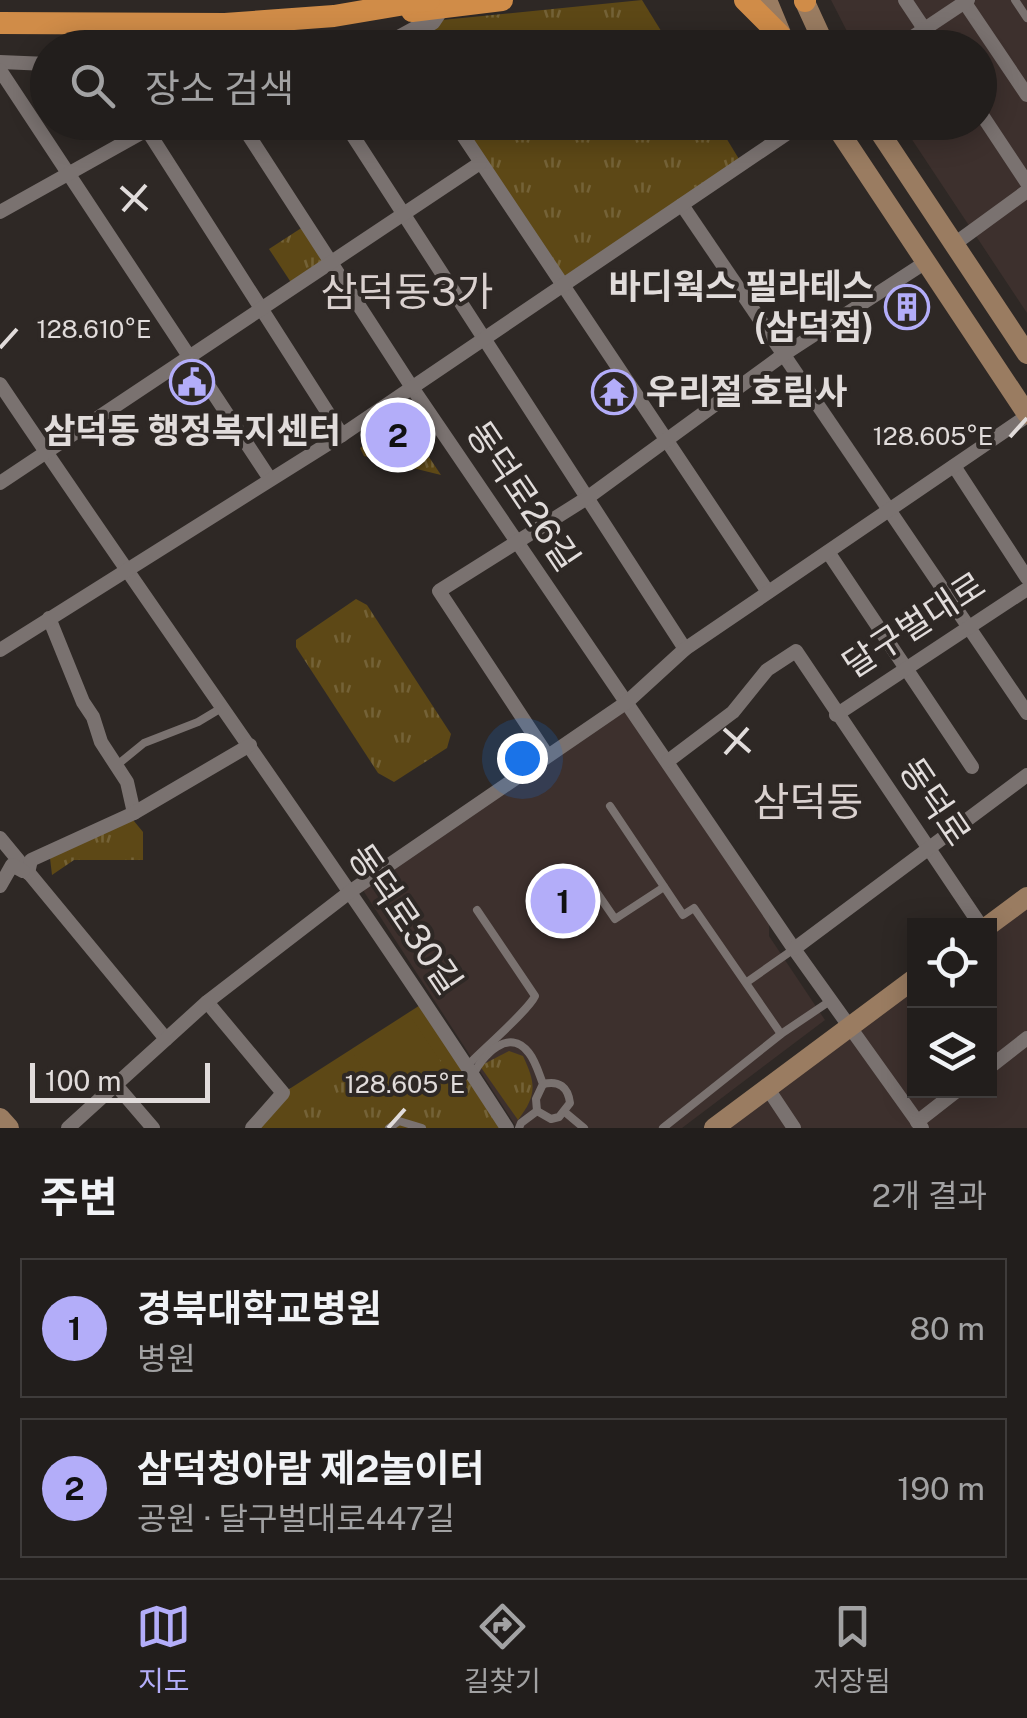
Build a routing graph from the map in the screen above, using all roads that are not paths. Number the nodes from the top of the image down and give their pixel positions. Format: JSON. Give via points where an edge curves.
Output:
{"nodes":[{"id":1,"x":502,"y":0,"type":"edge"},
{"id":2,"x":745,"y":0,"type":"edge"},
{"id":3,"x":767,"y":0,"type":"edge"},
{"id":4,"x":804,"y":0,"type":"edge"},
{"id":5,"x":905,"y":0,"type":"edge"},
{"id":6,"x":1015,"y":0,"type":"edge"},
{"id":7,"x":965,"y":1,"type":"edge"},
{"id":8,"x":435,"y":4,"type":"edge"},
{"id":9,"x":1027,"y":18,"type":"edge"},
{"id":10,"x":0,"y":24,"type":"edge"},
{"id":11,"x":924,"y":29,"type":"joint"},
{"id":12,"x":420,"y":30,"type":"edge"},
{"id":13,"x":773,"y":30,"type":"edge"},
{"id":14,"x":779,"y":30,"type":"edge"},
{"id":15,"x":818,"y":30,"type":"edge"},
{"id":16,"x":984,"y":30,"type":"edge"},
{"id":17,"x":997,"y":50,"type":"edge"},
{"id":18,"x":30,"y":65,"type":"edge"},
{"id":19,"x":0,"y":66,"type":"edge"},
{"id":20,"x":1027,"y":95,"type":"edge"},
{"id":21,"x":30,"y":114,"type":"edge"},
{"id":22,"x":997,"y":138,"type":"edge"},
{"id":23,"x":46,"y":140,"type":"edge"},
{"id":24,"x":125,"y":140,"type":"edge"},
{"id":25,"x":159,"y":140,"type":"edge"},
{"id":26,"x":252,"y":140,"type":"edge"},
{"id":27,"x":355,"y":140,"type":"edge"},
{"id":28,"x":466,"y":140,"type":"edge"},
{"id":29,"x":778,"y":140,"type":"edge"},
{"id":30,"x":846,"y":140,"type":"edge"},
{"id":31,"x":885,"y":140,"type":"edge"},
{"id":32,"x":480,"y":162,"type":"junction"},
{"id":33,"x":67,"y":174,"type":"junction"},
{"id":34,"x":1027,"y":183,"type":"edge"},
{"id":35,"x":1027,"y":191,"type":"edge"},
{"id":36,"x":682,"y":205,"type":"junction"},
{"id":37,"x":0,"y":212,"type":"edge"},
{"id":38,"x":402,"y":214,"type":"junction"},
{"id":39,"x":953,"y":244,"type":"junction"},
{"id":40,"x":330,"y":262,"type":"junction"},
{"id":41,"x":926,"y":262,"type":"junction"},
{"id":42,"x":562,"y":286,"type":"junction"},
{"id":43,"x":261,"y":308,"type":"junction"},
{"id":44,"x":483,"y":338,"type":"junction"},
{"id":45,"x":1027,"y":354,"type":"edge"},
{"id":46,"x":783,"y":356,"type":"junction"},
{"id":47,"x":188,"y":357,"type":"junction"},
{"id":48,"x":0,"y":384,"type":"edge"},
{"id":49,"x":411,"y":386,"type":"junction"},
{"id":50,"x":1027,"y":415,"type":"edge"},
{"id":51,"x":342,"y":435,"type":"junction"},
{"id":52,"x":665,"y":441,"type":"junction"},
{"id":53,"x":45,"y":452,"type":"junction"},
{"id":54,"x":954,"y":466,"type":"junction"},
{"id":55,"x":270,"y":479,"type":"junction"},
{"id":56,"x":0,"y":483,"type":"edge"},
{"id":57,"x":587,"y":498,"type":"junction"},
{"id":58,"x":886,"y":510,"type":"junction"},
{"id":59,"x":519,"y":543,"type":"junction"},
{"id":60,"x":828,"y":552,"type":"junction"},
{"id":61,"x":125,"y":570,"type":"junction"},
{"id":62,"x":1027,"y":578,"type":"edge"},
{"id":63,"x":1027,"y":589,"type":"edge"},
{"id":64,"x":768,"y":592,"type":"junction"},
{"id":65,"x":49,"y":618,"type":"junction"},
{"id":66,"x":969,"y":627,"type":"junction"},
{"id":67,"x":1,"y":646,"type":"edge"},
{"id":68,"x":686,"y":649,"type":"junction"},
{"id":69,"x":905,"y":669,"type":"junction"},
{"id":70,"x":627,"y":702,"type":"junction"},
{"id":71,"x":223,"y":708,"type":"junction"},
{"id":72,"x":1027,"y":713,"type":"edge"},
{"id":73,"x":836,"y":714,"type":"junction"},
{"id":74,"x":250,"y":745,"type":"junction"},
{"id":75,"x":547,"y":756,"type":"junction"},
{"id":76,"x":668,"y":761,"type":"junction"},
{"id":77,"x":116,"y":765,"type":"junction"},
{"id":78,"x":972,"y":768,"type":"dead end"},
{"id":79,"x":1027,"y":775,"type":"edge"},
{"id":80,"x":610,"y":806,"type":"dead end"},
{"id":81,"x":134,"y":813,"type":"junction"},
{"id":82,"x":0,"y":838,"type":"edge"},
{"id":83,"x":927,"y":849,"type":"junction"},
{"id":84,"x":28,"y":873,"type":"junction"},
{"id":85,"x":0,"y":886,"type":"edge"},
{"id":86,"x":592,"y":887,"type":"dead end"},
{"id":87,"x":664,"y":887,"type":"junction"},
{"id":88,"x":351,"y":891,"type":"junction"},
{"id":89,"x":1027,"y":897,"type":"edge"},
{"id":90,"x":477,"y":910,"type":"dead end"},
{"id":91,"x":978,"y":918,"type":"edge"},
{"id":92,"x":996,"y":918,"type":"edge"},
{"id":93,"x":794,"y":949,"type":"junction"},
{"id":94,"x":747,"y":982,"type":"junction"},
{"id":95,"x":907,"y":984,"type":"edge"},
{"id":96,"x":830,"y":1001,"type":"junction"},
{"id":97,"x":208,"y":1002,"type":"junction"},
{"id":98,"x":849,"y":1026,"type":"junction"},
{"id":99,"x":782,"y":1034,"type":"junction"},
{"id":100,"x":1027,"y":1038,"type":"edge"},
{"id":101,"x":166,"y":1040,"type":"junction"},
{"id":102,"x":997,"y":1061,"type":"edge"},
{"id":103,"x":470,"y":1070,"type":"junction"},
{"id":104,"x":543,"y":1084,"type":"junction"},
{"id":105,"x":116,"y":1085,"type":"junction"},
{"id":106,"x":766,"y":1086,"type":"junction"},
{"id":107,"x":949,"y":1098,"type":"edge"},
{"id":108,"x":536,"y":1110,"type":"junction"},
{"id":109,"x":566,"y":1112,"type":"junction"},
{"id":110,"x":0,"y":1118,"type":"edge"},
{"id":111,"x":920,"y":1125,"type":"edge"},
{"id":112,"x":9,"y":1128,"type":"edge"},
{"id":113,"x":68,"y":1128,"type":"edge"},
{"id":114,"x":153,"y":1128,"type":"edge"},
{"id":115,"x":252,"y":1128,"type":"edge"},
{"id":116,"x":388,"y":1128,"type":"edge"},
{"id":117,"x":422,"y":1128,"type":"edge"},
{"id":118,"x":507,"y":1128,"type":"edge"},
{"id":119,"x":519,"y":1128,"type":"edge"},
{"id":120,"x":584,"y":1128,"type":"edge"},
{"id":121,"x":664,"y":1128,"type":"edge"},
{"id":122,"x":714,"y":1128,"type":"edge"},
{"id":123,"x":794,"y":1128,"type":"edge"}],
"edges":[{"from":1,"to":8,"type":"highway"},
{"from":2,"to":13,"type":"highway"},
{"from":3,"to":14,"type":"main road"},
{"from":4,"to":15,"type":"main road"},
{"from":5,"to":11,"type":"street"},
{"from":6,"to":9,"type":"lane"},
{"from":7,"to":11,"type":"street"},
{"from":7,"to":16,"type":"street"},
{"from":8,"to":10,"type":"highway","via":[[226,24]]},
{"from":8,"to":12,"type":"street","via":[[432,21]]},
{"from":17,"to":20,"type":"street"},
{"from":18,"to":19,"type":"street"},
{"from":19,"to":21,"type":"street"},
{"from":22,"to":34,"type":"street"},
{"from":23,"to":33,"type":"street"},
{"from":24,"to":33,"type":"street"},
{"from":25,"to":43,"type":"street"},
{"from":26,"to":40,"type":"street","name":"동덕로26길"},
{"from":27,"to":38,"type":"street"},
{"from":28,"to":32,"type":"street"},
{"from":29,"to":36,"type":"street"},
{"from":30,"to":41,"type":"main road"},
{"from":31,"to":39,"type":"main road"},
{"from":32,"to":38,"type":"street"},
{"from":32,"to":42,"type":"street"},
{"from":33,"to":37,"type":"street"},
{"from":33,"to":47,"type":"street"},
{"from":35,"to":39,"type":"street"},
{"from":36,"to":42,"type":"street"},
{"from":36,"to":46,"type":"street"},
{"from":38,"to":40,"type":"street"},
{"from":38,"to":44,"type":"street"},
{"from":39,"to":45,"type":"main road"},
{"from":40,"to":43,"type":"street"},
{"from":40,"to":49,"type":"street","name":"동덕로26길"},
{"from":41,"to":46,"type":"street"},
{"from":41,"to":50,"type":"main road"},
{"from":42,"to":44,"type":"street"},
{"from":42,"to":52,"type":"street"},
{"from":43,"to":47,"type":"street"},
{"from":43,"to":51,"type":"street"},
{"from":44,"to":49,"type":"street"},
{"from":44,"to":57,"type":"street"},
{"from":46,"to":52,"type":"street"},
{"from":46,"to":58,"type":"street"},
{"from":47,"to":53,"type":"street"},
{"from":47,"to":55,"type":"street"},
{"from":48,"to":53,"type":"street","name":"동덕로30길"},
{"from":49,"to":51,"type":"street"},
{"from":49,"to":59,"type":"street","name":"동덕로26길"},
{"from":50,"to":54,"type":"street"},
{"from":51,"to":55,"type":"street"},
{"from":52,"to":57,"type":"street"},
{"from":52,"to":64,"type":"street"},
{"from":53,"to":56,"type":"street"},
{"from":53,"to":61,"type":"street","name":"동덕로30길"},
{"from":54,"to":58,"type":"street"},
{"from":54,"to":62,"type":"street"},
{"from":55,"to":61,"type":"street"},
{"from":57,"to":59,"type":"street"},
{"from":57,"to":68,"type":"street"},
{"from":58,"to":60,"type":"street"},
{"from":58,"to":66,"type":"street"},
{"from":59,"to":70,"type":"street","name":"동덕로26길"},
{"from":59,"to":75,"type":"street","via":[[439,592]]},
{"from":60,"to":64,"type":"street"},
{"from":60,"to":69,"type":"street"},
{"from":61,"to":65,"type":"street"},
{"from":61,"to":71,"type":"street","name":"동덕로30길"},
{"from":63,"to":66,"type":"street","name":"달구벌대로"},
{"from":64,"to":68,"type":"street"},
{"from":65,"to":67,"type":"street"},
{"from":65,"to":77,"type":"street"},
{"from":66,"to":69,"type":"street","name":"달구벌대로"},
{"from":66,"to":72,"type":"street"},
{"from":68,"to":70,"type":"street"},
{"from":69,"to":73,"type":"street","name":"달구벌대로"},
{"from":69,"to":78,"type":"street"},
{"from":70,"to":75,"type":"street"},
{"from":70,"to":76,"type":"street","name":"동덕로26길"},
{"from":71,"to":74,"type":"street","name":"동덕로30길"},
{"from":71,"to":77,"type":"lane","via":[[144,742]]},
{"from":73,"to":76,"type":"street","name":"동덕로","via":[[796,651],[767,670],[734,712]]},
{"from":73,"to":83,"type":"street","name":"동덕로"},
{"from":74,"to":81,"type":"street"},
{"from":74,"to":88,"type":"street","name":"동덕로30길"},
{"from":75,"to":88,"type":"street"},
{"from":76,"to":93,"type":"street","name":"동덕로26길"},
{"from":77,"to":81,"type":"street"},
{"from":79,"to":83,"type":"street"},
{"from":80,"to":87,"type":"lane"},
{"from":81,"to":84,"type":"street","via":[[31,860]]},
{"from":82,"to":84,"type":"street"},
{"from":83,"to":91,"type":"street","name":"동덕로"},
{"from":83,"to":93,"type":"street"},
{"from":84,"to":85,"type":"street","via":[[12,865]]},
{"from":84,"to":101,"type":"street"},
{"from":86,"to":87,"type":"lane","via":[[614,919]]},
{"from":87,"to":94,"type":"lane","via":[[683,915],[694,908]]},
{"from":88,"to":97,"type":"street"},
{"from":88,"to":103,"type":"street","name":"동덕로30길"},
{"from":89,"to":92,"type":"main road","name":"동덕로"},
{"from":90,"to":103,"type":"lane","via":[[534,996]]},
{"from":93,"to":94,"type":"lane"},
{"from":93,"to":96,"type":"street","name":"동덕로26길"},
{"from":94,"to":99,"type":"lane"},
{"from":95,"to":98,"type":"main road"},
{"from":96,"to":98,"type":"street","name":"동덕로26길"},
{"from":96,"to":99,"type":"lane"},
{"from":97,"to":101,"type":"street"},
{"from":97,"to":115,"type":"street","via":[[283,1093]]},
{"from":98,"to":106,"type":"main road"},
{"from":98,"to":111,"type":"street"},
{"from":99,"to":121,"type":"lane"},
{"from":100,"to":102,"type":"street"},
{"from":101,"to":105,"type":"street"},
{"from":103,"to":104,"type":"lane","via":[[482,1055],[517,1044],[530,1054]]},
{"from":103,"to":118,"type":"street","name":"동덕로30길"},
{"from":104,"to":108,"type":"lane"},
{"from":104,"to":109,"type":"lane","via":[[562,1085],[569,1093]]},
{"from":105,"to":113,"type":"street"},
{"from":105,"to":114,"type":"street"},
{"from":106,"to":122,"type":"main road"},
{"from":106,"to":123,"type":"street"},
{"from":107,"to":111,"type":"street"},
{"from":108,"to":109,"type":"lane","via":[[551,1119]]},
{"from":108,"to":119,"type":"lane"},
{"from":109,"to":120,"type":"lane"},
{"from":110,"to":112,"type":"main road"},
{"from":116,"to":117,"type":"lane","via":[[398,1121]]}]}
